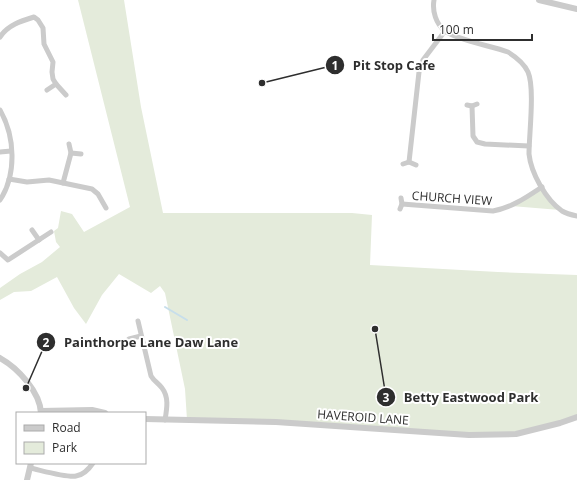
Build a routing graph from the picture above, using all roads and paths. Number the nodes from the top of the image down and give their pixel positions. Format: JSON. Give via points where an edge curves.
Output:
{"nodes":[{"id":1,"x":434,"y":0,"type":"edge"},
{"id":2,"x":539,"y":0,"type":"edge"},
{"id":3,"x":577,"y":10,"type":"edge"},
{"id":4,"x":445,"y":31,"type":"junction"},
{"id":5,"x":1,"y":33,"type":"edge"},
{"id":6,"x":56,"y":84,"type":"junction"},
{"id":7,"x":47,"y":90,"type":"dead end"},
{"id":8,"x":66,"y":95,"type":"dead end"},
{"id":9,"x":472,"y":105,"type":"dead end"},
{"id":10,"x":0,"y":110,"type":"edge"},
{"id":11,"x":69,"y":144,"type":"dead end"},
{"id":12,"x":529,"y":146,"type":"junction"},
{"id":13,"x":11,"y":151,"type":"junction"},
{"id":14,"x":0,"y":152,"type":"edge"},
{"id":15,"x":71,"y":153,"type":"junction"},
{"id":16,"x":81,"y":154,"type":"dead end"},
{"id":17,"x":409,"y":162,"type":"junction"},
{"id":18,"x":403,"y":164,"type":"dead end"},
{"id":19,"x":416,"y":165,"type":"dead end"},
{"id":20,"x":9,"y":179,"type":"junction"},
{"id":21,"x":63,"y":183,"type":"junction"},
{"id":22,"x":542,"y":187,"type":"junction"},
{"id":23,"x":105,"y":192,"type":"dead end"},
{"id":24,"x":100,"y":196,"type":"junction"},
{"id":25,"x":0,"y":200,"type":"edge"},
{"id":26,"x":401,"y":204,"type":"dead end"},
{"id":27,"x":106,"y":208,"type":"dead end"},
{"id":28,"x":577,"y":216,"type":"edge"},
{"id":29,"x":32,"y":230,"type":"dead end"},
{"id":30,"x":51,"y":232,"type":"dead end"},
{"id":31,"x":39,"y":240,"type":"junction"},
{"id":32,"x":0,"y":253,"type":"edge"},
{"id":33,"x":138,"y":321,"type":"dead end"},
{"id":34,"x":141,"y":336,"type":"junction"},
{"id":35,"x":129,"y":339,"type":"dead end"},
{"id":36,"x":2,"y":361,"type":"edge"},
{"id":37,"x":41,"y":412,"type":"edge"},
{"id":38,"x":101,"y":412,"type":"edge"},
{"id":39,"x":577,"y":417,"type":"edge"},
{"id":40,"x":146,"y":419,"type":"edge"},
{"id":41,"x":165,"y":420,"type":"junction"},
{"id":42,"x":92,"y":464,"type":"edge"},
{"id":43,"x":30,"y":466,"type":"edge"},
{"id":44,"x":27,"y":480,"type":"edge"}],
"edges":[{"from":1,"to":4,"type":"street","via":[[438,23]]},
{"from":2,"to":3,"type":"street"},
{"from":4,"to":12,"type":"street","via":[[508,52],[525,67],[531,88]]},
{"from":4,"to":17,"type":"street","via":[[423,60],[419,72]]},
{"from":5,"to":6,"type":"street","via":[[8,27],[34,17],[38,20],[43,28],[44,44],[53,62],[52,72]]},
{"from":6,"to":7,"type":"street"},
{"from":6,"to":8,"type":"street"},
{"from":9,"to":12,"type":"street","via":[[473,136],[477,142]]},
{"from":10,"to":13,"type":"street","via":[[6,121]]},
{"from":11,"to":15,"type":"street"},
{"from":12,"to":22,"type":"street","via":[[532,171]]},
{"from":13,"to":14,"type":"street"},
{"from":13,"to":20,"type":"street"},
{"from":15,"to":16,"type":"street"},
{"from":15,"to":21,"type":"street"},
{"from":17,"to":18,"type":"street"},
{"from":17,"to":19,"type":"street"},
{"from":20,"to":21,"type":"street"},
{"from":20,"to":25,"type":"street"},
{"from":21,"to":24,"type":"street","via":[[92,189]]},
{"from":22,"to":26,"type":"street","name":"CHURCH VIEW","via":[[516,203],[493,211]]},
{"from":22,"to":28,"type":"street","via":[[555,205]]},
{"from":23,"to":24,"type":"street"},
{"from":24,"to":27,"type":"street"},
{"from":29,"to":31,"type":"street"},
{"from":30,"to":31,"type":"street"},
{"from":31,"to":32,"type":"street","via":[[8,260]]},
{"from":33,"to":34,"type":"street"},
{"from":34,"to":35,"type":"street"},
{"from":34,"to":41,"type":"street","via":[[151,376],[166,397]]},
{"from":36,"to":37,"type":"street","via":[[22,376],[33,390]]},
{"from":37,"to":38,"type":"street"},
{"from":39,"to":41,"type":"street","name":"HAVEROID LANE","via":[[516,434],[469,435],[276,422]]},
{"from":40,"to":41,"type":"street","name":"HAVEROID LANE"},
{"from":42,"to":43,"type":"street","via":[[88,470],[76,476],[64,476]]},
{"from":43,"to":44,"type":"street"}]}
